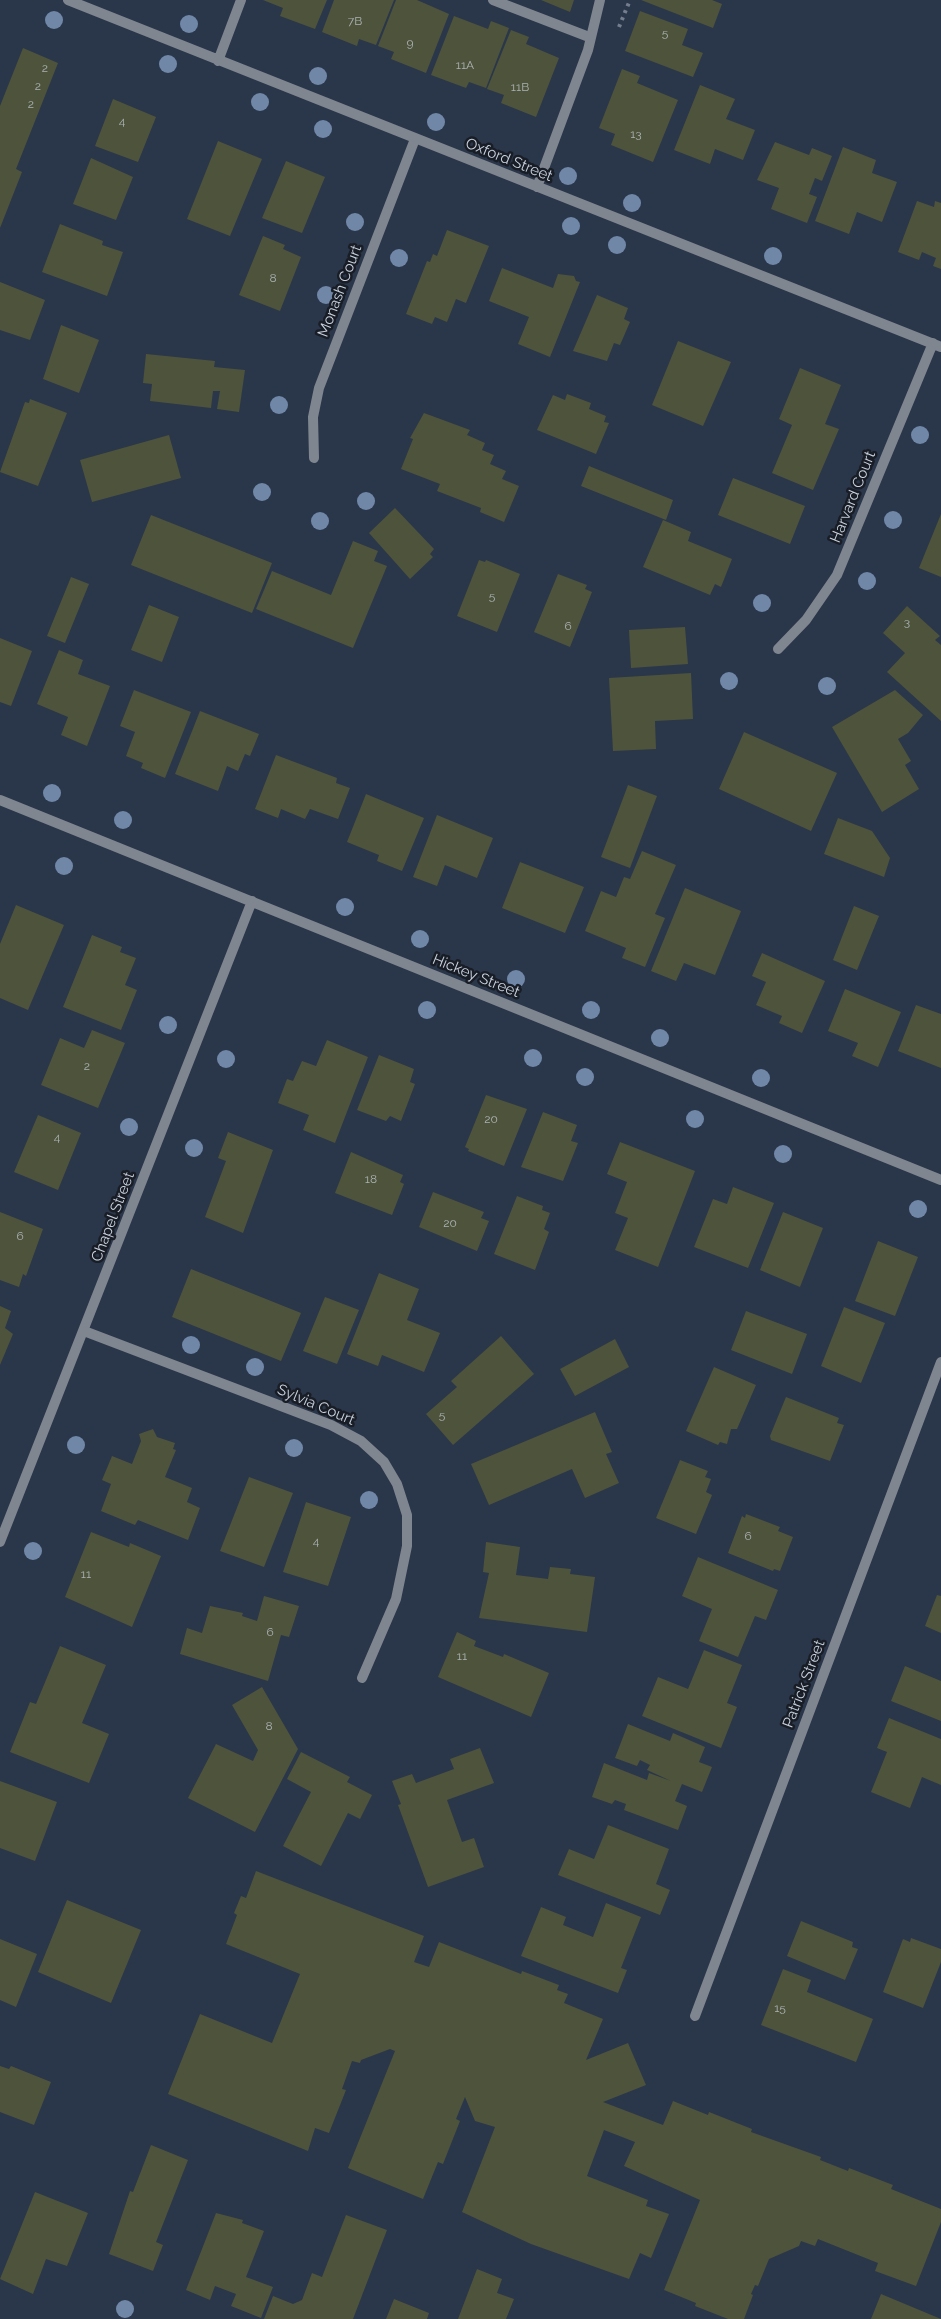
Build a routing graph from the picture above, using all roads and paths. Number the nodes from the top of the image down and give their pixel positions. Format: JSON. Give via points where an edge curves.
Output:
{"nodes":[{"id":1,"x":68,"y":0,"type":"edge"},
{"id":2,"x":241,"y":0,"type":"edge"},
{"id":3,"x":494,"y":0,"type":"edge"},
{"id":4,"x":600,"y":0,"type":"edge"},
{"id":5,"x":589,"y":37,"type":"junction"},
{"id":6,"x":218,"y":61,"type":"junction"},
{"id":7,"x":415,"y":139,"type":"junction"},
{"id":8,"x":537,"y":187,"type":"junction"},
{"id":9,"x":937,"y":345,"type":"edge"},
{"id":10,"x":314,"y":458,"type":"dead end"},
{"id":11,"x":778,"y":649,"type":"dead end"},
{"id":12,"x":0,"y":800,"type":"edge"},
{"id":13,"x":252,"y":901,"type":"junction"},
{"id":14,"x":941,"y":1180,"type":"edge"},
{"id":15,"x":84,"y":1331,"type":"junction"},
{"id":16,"x":941,"y":1362,"type":"edge"},
{"id":17,"x":0,"y":1542,"type":"edge"},
{"id":18,"x":362,"y":1678,"type":"dead end"},
{"id":19,"x":695,"y":2016,"type":"dead end"}],
"edges":[{"from":1,"to":6,"type":"street","name":"Oxford Street"},
{"from":2,"to":6,"type":"street"},
{"from":3,"to":5,"type":"street"},
{"from":4,"to":5,"type":"street"},
{"from":5,"to":8,"type":"street","via":[[588,50]]},
{"from":6,"to":7,"type":"street","name":"Oxford Street"},
{"from":7,"to":8,"type":"street","name":"Oxford Street"},
{"from":7,"to":10,"type":"street","name":"Monash Court","via":[[319,388],[313,417]]},
{"from":8,"to":9,"type":"street","name":"Oxford Street"},
{"from":9,"to":11,"type":"street","name":"Harvard Court","via":[[837,575],[806,620]]},
{"from":12,"to":13,"type":"street","name":"Hickey Street"},
{"from":13,"to":14,"type":"street","name":"Hickey Street"},
{"from":13,"to":15,"type":"street","name":"Chapel Street"},
{"from":15,"to":17,"type":"street","name":"Chapel Street"},
{"from":15,"to":18,"type":"street","name":"Sylvia Court","via":[[331,1425],[361,1441],[384,1462],[397,1484],[407,1515],[408,1546],[396,1599]]},
{"from":16,"to":19,"type":"street","name":"Patrick Street"}]}
